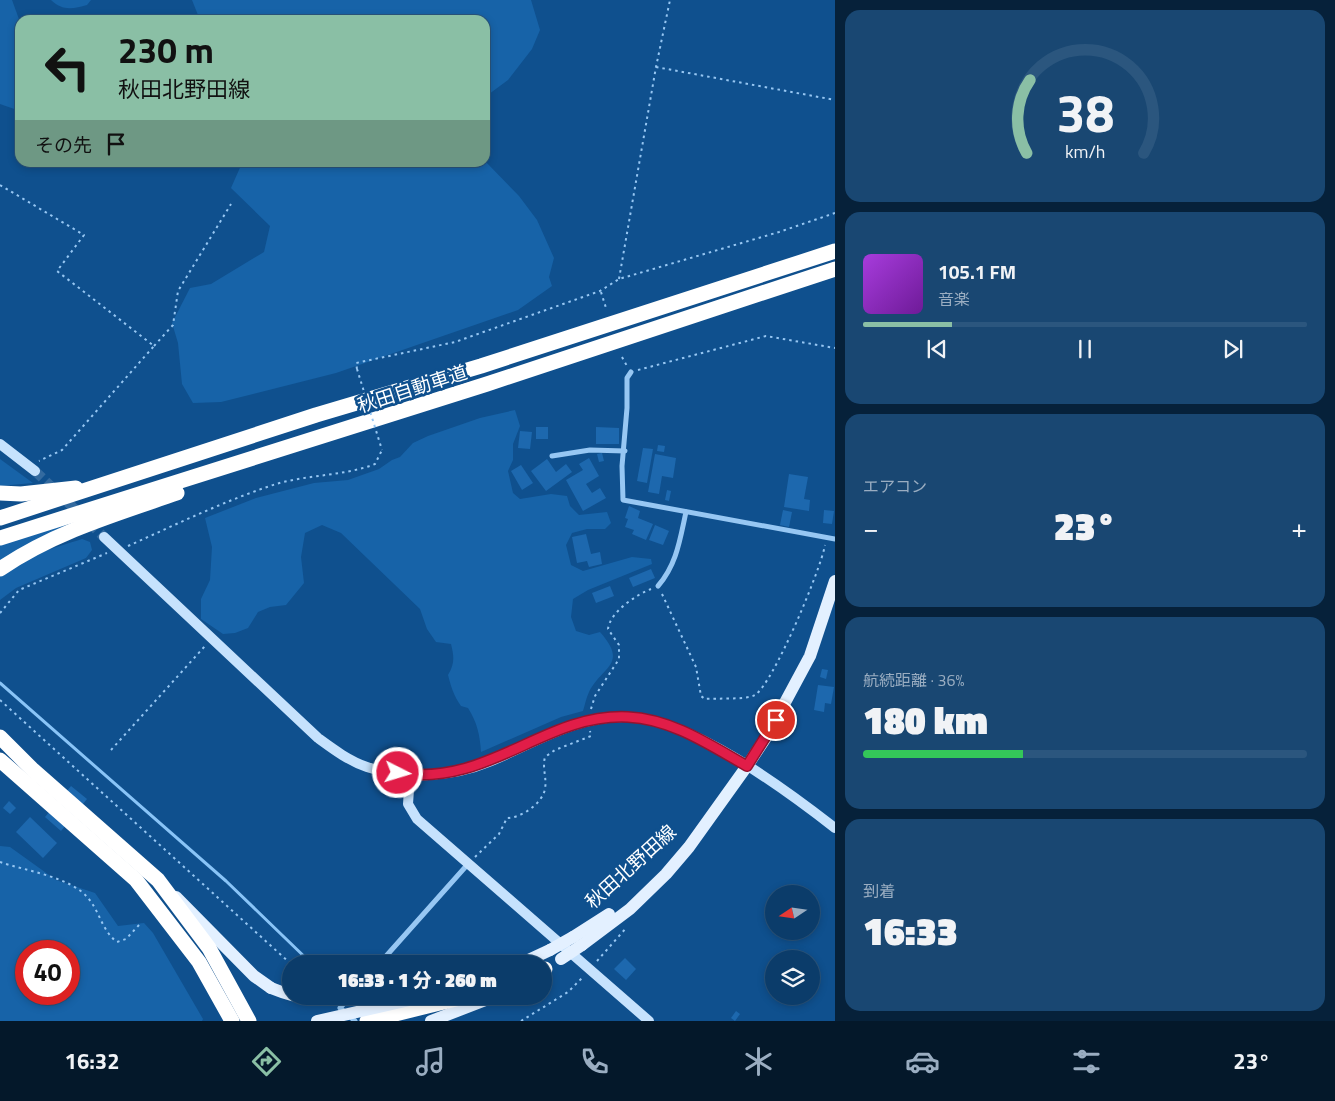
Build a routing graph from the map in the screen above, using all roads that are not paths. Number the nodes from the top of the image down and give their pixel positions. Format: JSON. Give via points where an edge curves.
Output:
{"nodes":[{"id":1,"x":835,"y":251,"type":"edge"},
{"id":2,"x":835,"y":269,"type":"edge"},
{"id":3,"x":631,"y":372,"type":"road end"},
{"id":4,"x":0,"y":444,"type":"edge"},
{"id":5,"x":624,"y":451,"type":"junction"},
{"id":6,"x":552,"y":456,"type":"dead end"},
{"id":7,"x":244,"y":463,"type":"junction"},
{"id":8,"x":32,"y":468,"type":"tunnel mouth"},
{"id":9,"x":102,"y":485,"type":"junction"},
{"id":10,"x":0,"y":494,"type":"edge"},
{"id":11,"x":686,"y":512,"type":"junction"},
{"id":12,"x":0,"y":518,"type":"edge"},
{"id":13,"x":104,"y":537,"type":"tunnel mouth"},
{"id":14,"x":0,"y":538,"type":"edge"},
{"id":15,"x":835,"y":539,"type":"edge"},
{"id":16,"x":0,"y":569,"type":"edge"},
{"id":17,"x":835,"y":581,"type":"edge"},
{"id":18,"x":658,"y":586,"type":"road end"},
{"id":19,"x":0,"y":737,"type":"edge"},
{"id":20,"x":0,"y":760,"type":"edge"},
{"id":21,"x":747,"y":766,"type":"junction"},
{"id":22,"x":410,"y":775,"type":"junction"},
{"id":23,"x":835,"y":828,"type":"edge"},
{"id":24,"x":468,"y":864,"type":"junction"},
{"id":25,"x":158,"y":880,"type":"junction"},
{"id":26,"x":578,"y":941,"type":"junction"},
{"id":27,"x":550,"y":950,"type":"junction"},
{"id":28,"x":388,"y":955,"type":"edge"},
{"id":29,"x":539,"y":955,"type":"edge"},
{"id":30,"x":548,"y":955,"type":"edge"},
{"id":31,"x":552,"y":963,"type":"edge"},
{"id":32,"x":282,"y":993,"type":"edge"},
{"id":33,"x":343,"y":1005,"type":"edge"},
{"id":34,"x":399,"y":1005,"type":"edge"},
{"id":35,"x":409,"y":1005,"type":"edge"},
{"id":36,"x":472,"y":1005,"type":"edge"},
{"id":37,"x":433,"y":1020,"type":"edge"},
{"id":38,"x":232,"y":1021,"type":"edge"},
{"id":39,"x":249,"y":1021,"type":"edge"},
{"id":40,"x":317,"y":1021,"type":"edge"},
{"id":41,"x":356,"y":1021,"type":"edge"},
{"id":42,"x":367,"y":1021,"type":"edge"},
{"id":43,"x":649,"y":1021,"type":"edge"}],
"edges":[{"from":1,"to":9,"type":"highway","name":"秋田自動車道"},
{"from":2,"to":7,"type":"highway","name":"秋田自動車道"},
{"from":3,"to":5,"type":"street","via":[[627,378]]},
{"from":4,"to":8,"type":"street"},
{"from":5,"to":6,"type":"street","via":[[590,450]]},
{"from":5,"to":11,"type":"street","via":[[623,500]]},
{"from":7,"to":14,"type":"highway","name":"秋田自動車道"},
{"from":7,"to":16,"type":"highway","via":[[179,492],[58,535]]},
{"from":9,"to":10,"type":"highway"},
{"from":9,"to":12,"type":"highway","name":"秋田自動車道"},
{"from":11,"to":15,"type":"street"},
{"from":11,"to":18,"type":"street","via":[[677,554]]},
{"from":13,"to":22,"type":"street","via":[[318,738],[340,754],[367,767]]},
{"from":17,"to":21,"type":"main road","name":"秋田北野田線","via":[[810,656]]},
{"from":19,"to":25,"type":"highway"},
{"from":20,"to":38,"type":"highway","via":[[136,880],[199,962]]},
{"from":21,"to":22,"type":"street","via":[[688,732],[629,717],[589,720],[556,730],[474,767],[433,775]]},
{"from":21,"to":23,"type":"street"},
{"from":21,"to":26,"type":"main road","name":"秋田北野田線","via":[[707,822],[624,903]]},
{"from":22,"to":24,"type":"street","via":[[407,796],[410,810]]},
{"from":24,"to":28,"type":"street"},
{"from":24,"to":43,"type":"street"},
{"from":25,"to":32,"type":"main road","bridge":true,"via":[[254,976]]},
{"from":25,"to":39,"type":"highway","via":[[209,948]]},
{"from":26,"to":27,"type":"main road","name":"秋田北野田線","bridge":true},
{"from":26,"to":31,"type":"main road","name":"秋田北野田線","bridge":true,"via":[[561,959]]},
{"from":27,"to":29,"type":"main road"},
{"from":27,"to":30,"type":"main road"},
{"from":33,"to":41,"type":"street","via":[[340,1008]]},
{"from":34,"to":40,"type":"main road","bridge":true},
{"from":35,"to":42,"type":"highway"},
{"from":36,"to":37,"type":"main road"}]}
